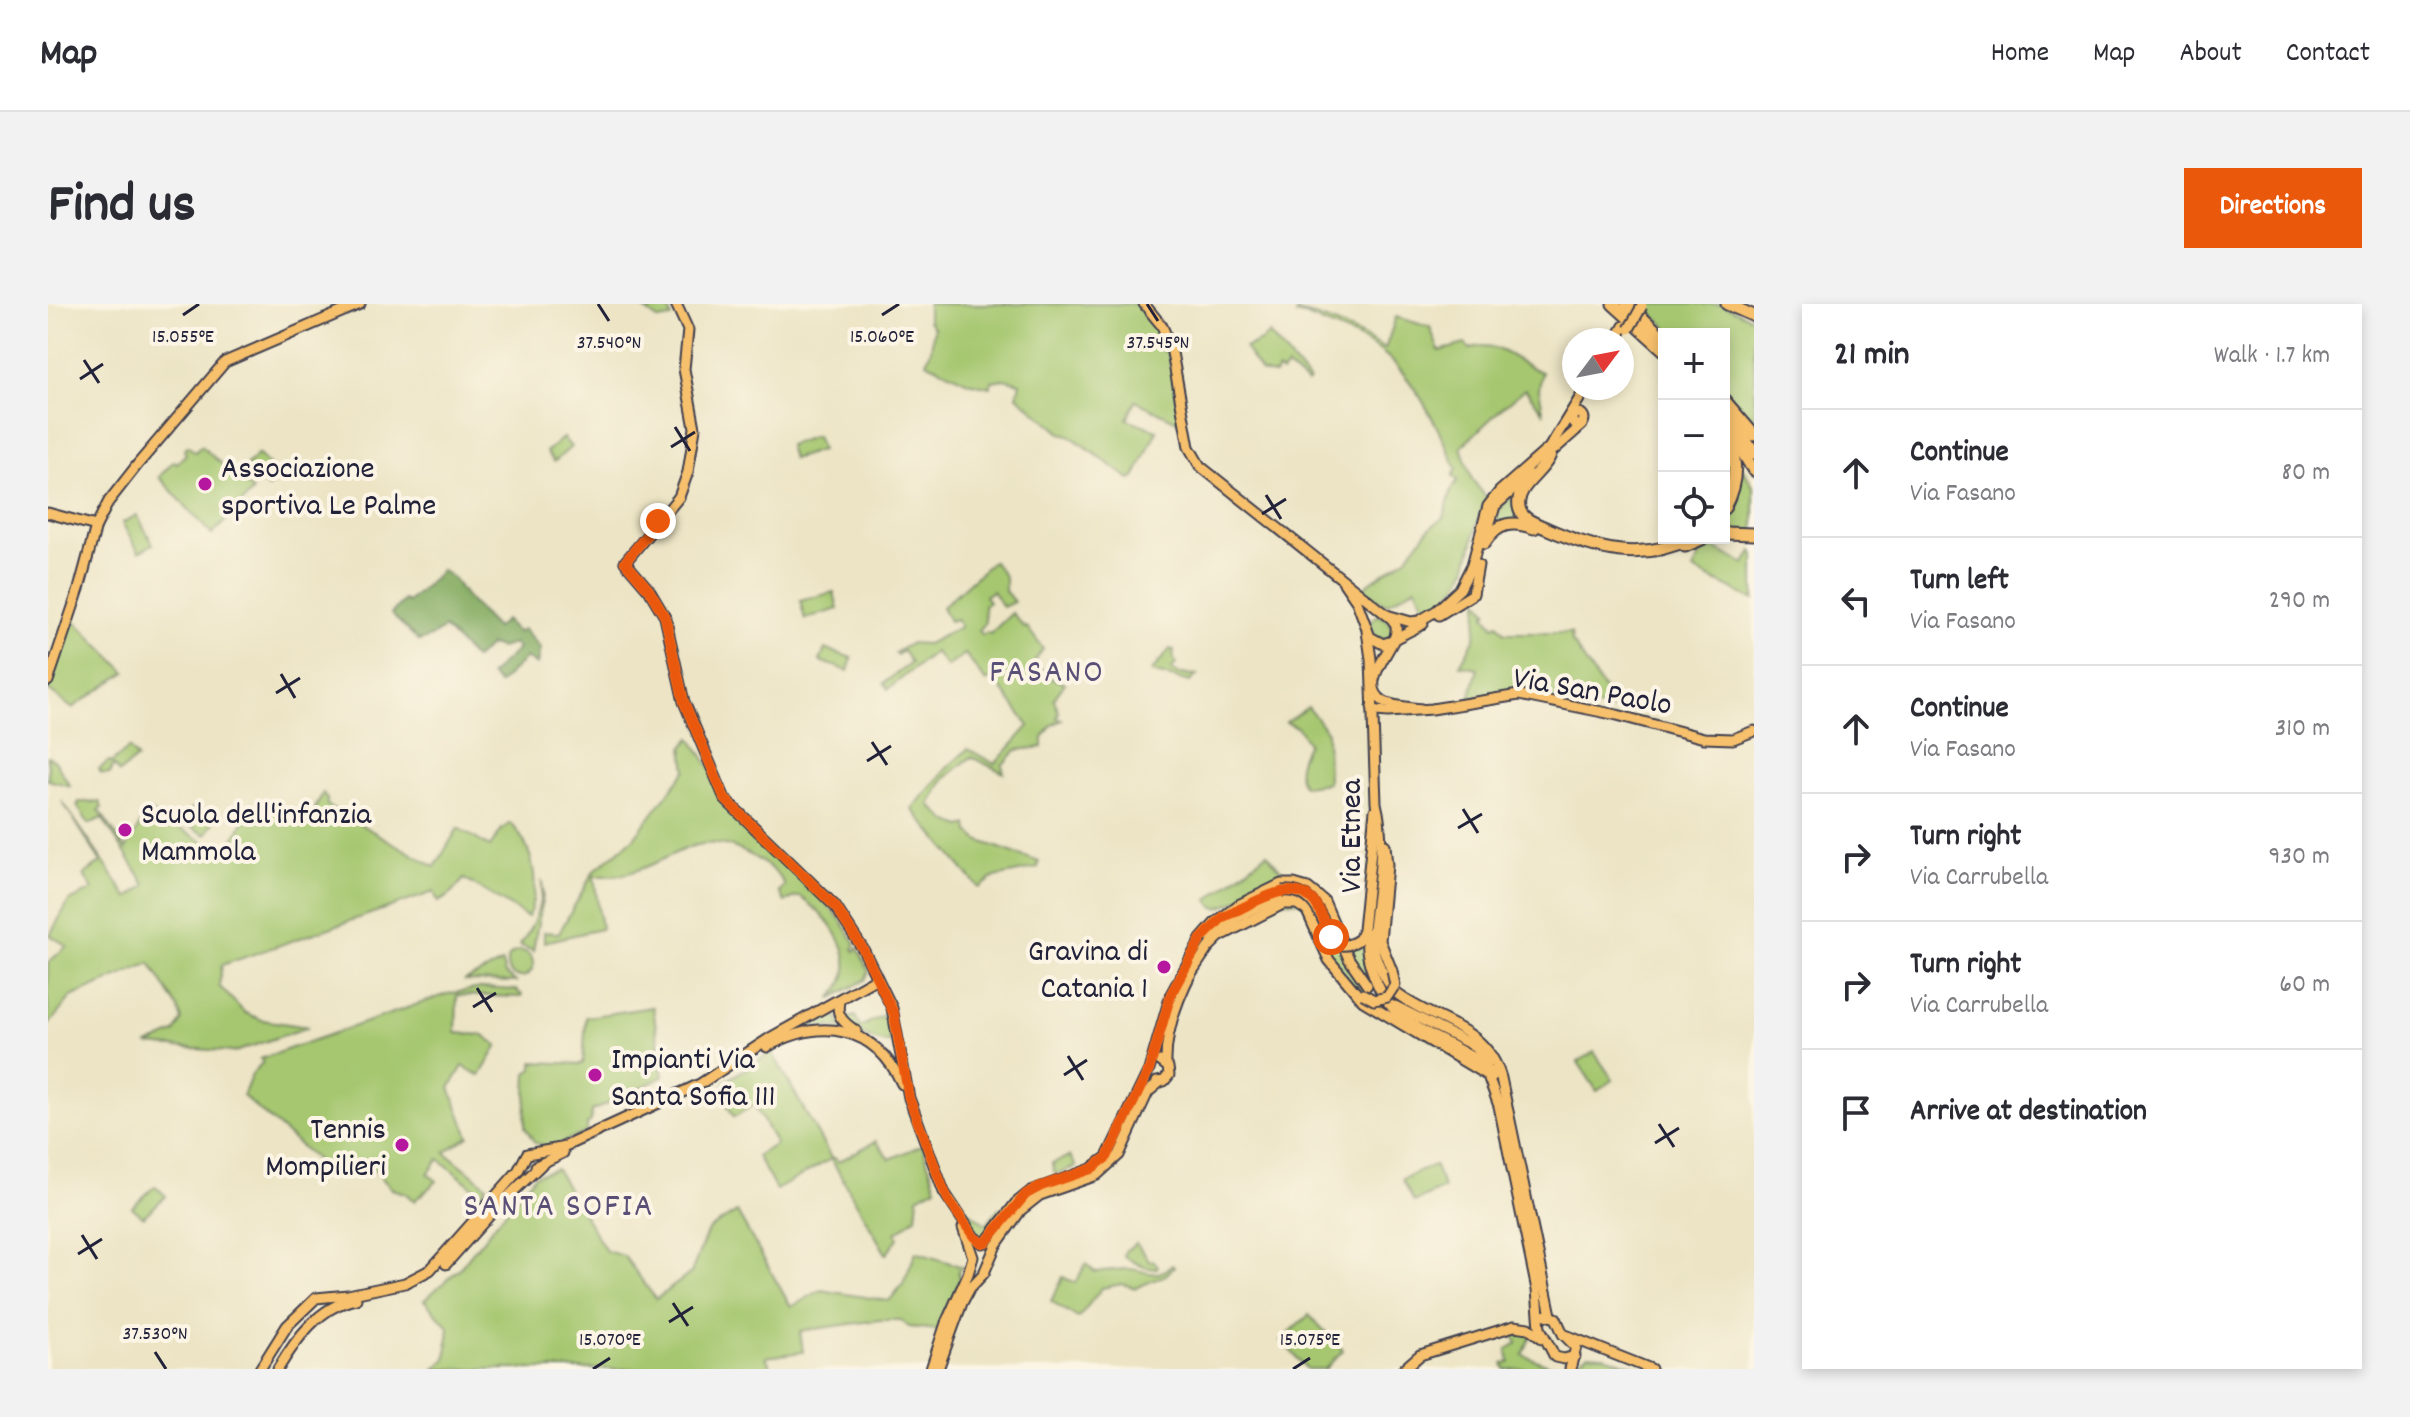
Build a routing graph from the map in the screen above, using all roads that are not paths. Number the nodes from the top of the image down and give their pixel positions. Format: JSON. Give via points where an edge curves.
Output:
{"nodes":[{"id":1,"x":360,"y":304,"type":"edge"},
{"id":2,"x":676,"y":304,"type":"edge"},
{"id":3,"x":1144,"y":304,"type":"edge"},
{"id":4,"x":1613,"y":304,"type":"edge"},
{"id":5,"x":1627,"y":304,"type":"edge"},
{"id":6,"x":1641,"y":304,"type":"edge"},
{"id":7,"x":1727,"y":304,"type":"edge"},
{"id":8,"x":1738,"y":304,"type":"edge"},
{"id":9,"x":1754,"y":314,"type":"edge"},
{"id":10,"x":1627,"y":328,"type":"edge"},
{"id":11,"x":1658,"y":331,"type":"edge"},
{"id":12,"x":1658,"y":345,"type":"edge"},
{"id":13,"x":1581,"y":400,"type":"edge"},
{"id":14,"x":1586,"y":400,"type":"edge"},
{"id":15,"x":1730,"y":407,"type":"edge"},
{"id":16,"x":1575,"y":417,"type":"junction"},
{"id":17,"x":1730,"y":417,"type":"edge"},
{"id":18,"x":1730,"y":432,"type":"edge"},
{"id":19,"x":1754,"y":435,"type":"edge"},
{"id":20,"x":1730,"y":446,"type":"edge"},
{"id":21,"x":1754,"y":453,"type":"edge"},
{"id":22,"x":1550,"y":455,"type":"junction"},
{"id":23,"x":1754,"y":471,"type":"edge"},
{"id":24,"x":1730,"y":493,"type":"edge"},
{"id":25,"x":48,"y":513,"type":"edge"},
{"id":26,"x":96,"y":526,"type":"junction"},
{"id":27,"x":1730,"y":533,"type":"edge"},
{"id":28,"x":1754,"y":534,"type":"edge"},
{"id":29,"x":1484,"y":543,"type":"junction"},
{"id":30,"x":1676,"y":544,"type":"edge"},
{"id":31,"x":1688,"y":544,"type":"edge"},
{"id":32,"x":1460,"y":589,"type":"junction"},
{"id":33,"x":1470,"y":596,"type":"junction"},
{"id":34,"x":1360,"y":599,"type":"junction"},
{"id":35,"x":1388,"y":615,"type":"junction"},
{"id":36,"x":1366,"y":629,"type":"junction"},
{"id":37,"x":1393,"y":640,"type":"junction"},
{"id":38,"x":48,"y":681,"type":"edge"},
{"id":39,"x":1377,"y":705,"type":"junction"},
{"id":40,"x":1754,"y":731,"type":"edge"},
{"id":41,"x":1377,"y":812,"type":"junction"},
{"id":42,"x":1283,"y":894,"type":"junction"},
{"id":43,"x":1223,"y":917,"type":"junction"},
{"id":44,"x":1190,"y":975,"type":"junction"},
{"id":45,"x":877,"y":978,"type":"junction"},
{"id":46,"x":1366,"y":994,"type":"junction"},
{"id":47,"x":840,"y":999,"type":"junction"},
{"id":48,"x":1394,"y":1008,"type":"junction"},
{"id":49,"x":854,"y":1035,"type":"junction"},
{"id":50,"x":865,"y":1039,"type":"junction"},
{"id":51,"x":898,"y":1043,"type":"junction"},
{"id":52,"x":1166,"y":1064,"type":"junction"},
{"id":53,"x":1149,"y":1068,"type":"junction"},
{"id":54,"x":1160,"y":1082,"type":"junction"},
{"id":55,"x":909,"y":1098,"type":"junction"},
{"id":56,"x":1499,"y":1106,"type":"junction"},
{"id":57,"x":1508,"y":1116,"type":"junction"},
{"id":58,"x":532,"y":1155,"type":"junction"},
{"id":59,"x":537,"y":1167,"type":"junction"},
{"id":60,"x":957,"y":1214,"type":"junction"},
{"id":61,"x":968,"y":1243,"type":"junction"},
{"id":62,"x":988,"y":1243,"type":"junction"},
{"id":63,"x":973,"y":1256,"type":"junction"},
{"id":64,"x":990,"y":1261,"type":"junction"},
{"id":65,"x":968,"y":1274,"type":"junction"},
{"id":66,"x":333,"y":1295,"type":"junction"},
{"id":67,"x":335,"y":1306,"type":"junction"},
{"id":68,"x":1540,"y":1316,"type":"junction"},
{"id":69,"x":1553,"y":1316,"type":"junction"},
{"id":70,"x":1563,"y":1334,"type":"junction"},
{"id":71,"x":1544,"y":1340,"type":"junction"},
{"id":72,"x":1603,"y":1351,"type":"junction"},
{"id":73,"x":1576,"y":1355,"type":"junction"},
{"id":74,"x":1561,"y":1359,"type":"junction"},
{"id":75,"x":260,"y":1369,"type":"edge"},
{"id":76,"x":278,"y":1369,"type":"edge"},
{"id":77,"x":931,"y":1369,"type":"edge"},
{"id":78,"x":938,"y":1369,"type":"edge"},
{"id":79,"x":1404,"y":1369,"type":"edge"},
{"id":80,"x":1568,"y":1369,"type":"edge"},
{"id":81,"x":1651,"y":1369,"type":"edge"}],
"edges":[{"from":1,"to":26,"type":"main road","via":[[225,362],[120,486]]},
{"from":2,"to":45,"type":"main road","via":[[688,330],[683,365],[695,428],[691,460],[679,497],[625,562],[665,617],[684,702],[725,799],[835,906]]},
{"from":3,"to":34,"type":"main road","via":[[1171,347],[1187,440],[1196,461]]},
{"from":4,"to":12,"type":"highway"},
{"from":5,"to":11,"type":"highway"},
{"from":6,"to":10,"type":"main road","bridge":true},
{"from":7,"to":9,"type":"highway"},
{"from":8,"to":9,"type":"highway"},
{"from":13,"to":16,"type":"main road"},
{"from":14,"to":16,"type":"main road"},
{"from":15,"to":19,"type":"highway"},
{"from":16,"to":22,"type":"main road"},
{"from":16,"to":32,"type":"main road","via":[[1488,506]]},
{"from":17,"to":21,"type":"highway"},
{"from":18,"to":23,"type":"highway"},
{"from":20,"to":24,"type":"highway","via":[[1735,468]]},
{"from":22,"to":29,"type":"main road","via":[[1495,506]]},
{"from":22,"to":30,"type":"highway","via":[[1519,500],[1520,511],[1530,521],[1592,547],[1619,552]]},
{"from":25,"to":26,"type":"main road"},
{"from":26,"to":38,"type":"main road"},
{"from":27,"to":28,"type":"highway"},
{"from":29,"to":31,"type":"highway","via":[[1495,529],[1511,523],[1618,557],[1665,553]]},
{"from":29,"to":33,"type":"main road"},
{"from":32,"to":33,"type":"main road"},
{"from":32,"to":35,"type":"main road","via":[[1419,621]]},
{"from":33,"to":37,"type":"main road"},
{"from":34,"to":35,"type":"main road"},
{"from":34,"to":36,"type":"main road"},
{"from":35,"to":36,"type":"main road","via":[[1373,614]]},
{"from":35,"to":37,"type":"main road","via":[[1396,626]]},
{"from":36,"to":37,"type":"main road","via":[[1379,643]]},
{"from":36,"to":39,"type":"main road"},
{"from":37,"to":39,"type":"main road","via":[[1377,669]]},
{"from":39,"to":40,"type":"main road","name":"Via San Paolo","via":[[1421,709],[1519,695],[1704,738],[1726,740]]},
{"from":39,"to":41,"type":"main road","name":"Via Etnea"},
{"from":41,"to":42,"type":"main road","name":"Via Etnea","bridge":true,"via":[[1358,940],[1336,943],[1310,898],[1300,892]]},
{"from":41,"to":46,"type":"main road","bridge":true,"via":[[1387,865],[1380,941],[1395,985],[1387,997],[1374,1000]]},
{"from":41,"to":48,"type":"main road","name":"Via Etnea","via":[[1366,947],[1382,996]]},
{"from":41,"to":57,"type":"main road","name":"Via Etnea","via":[[1372,939],[1378,961],[1402,998],[1485,1046],[1500,1071]]},
{"from":42,"to":43,"type":"main road"},
{"from":42,"to":44,"type":"main road","via":[[1217,931]]},
{"from":42,"to":46,"type":"main road","bridge":true,"via":[[1308,905],[1330,951]]},
{"from":43,"to":46,"type":"main road","via":[[1276,886],[1305,886],[1324,901]]},
{"from":43,"to":53,"type":"main road","via":[[1201,939],[1171,994]]},
{"from":44,"to":46,"type":"main road","via":[[1219,937],[1279,905],[1293,903],[1307,911],[1329,960]]},
{"from":44,"to":52,"type":"main road","via":[[1165,1047]]},
{"from":45,"to":47,"type":"main road"},
{"from":45,"to":51,"type":"main road","via":[[894,1014]]},
{"from":46,"to":56,"type":"main road","via":[[1485,1073]]},
{"from":47,"to":50,"type":"main road","via":[[841,1020]]},
{"from":47,"to":58,"type":"main road","via":[[700,1084],[561,1148]]},
{"from":48,"to":56,"type":"main road","via":[[1489,1070]]},
{"from":48,"to":57,"type":"main road","name":"Via Etnea","via":[[1484,1054],[1497,1073]]},
{"from":49,"to":50,"type":"main road"},
{"from":49,"to":55,"type":"main road","via":[[889,1062]]},
{"from":49,"to":59,"type":"main road","via":[[824,1029],[787,1037],[704,1088]]},
{"from":50,"to":51,"type":"main road"},
{"from":51,"to":55,"type":"main road"},
{"from":52,"to":53,"type":"main road","via":[[1157,1061]]},
{"from":52,"to":54,"type":"main road","via":[[1169,1075]]},
{"from":53,"to":54,"type":"main road","via":[[1151,1078]]},
{"from":53,"to":62,"type":"main road","via":[[1107,1157],[1091,1169],[1026,1194]]},
{"from":54,"to":62,"type":"main road","via":[[1148,1092],[1111,1164],[1097,1175],[1034,1198]]},
{"from":55,"to":60,"type":"main road"},
{"from":56,"to":68,"type":"main road"},
{"from":57,"to":69,"type":"main road","name":"Via Etnea"},
{"from":58,"to":59,"type":"main road","via":[[538,1157]]},
{"from":58,"to":66,"type":"main road","via":[[430,1270],[410,1282]]},
{"from":59,"to":67,"type":"main road","via":[[434,1275],[413,1287]]},
{"from":60,"to":61,"type":"main road"},
{"from":60,"to":62,"type":"main road","via":[[974,1237]]},
{"from":61,"to":63,"type":"main road"},
{"from":61,"to":65,"type":"main road"},
{"from":62,"to":63,"type":"main road","via":[[976,1248]]},
{"from":62,"to":64,"type":"main road"},
{"from":63,"to":64,"type":"main road","via":[[979,1265]]},
{"from":63,"to":65,"type":"main road"},
{"from":64,"to":78,"type":"main road","via":[[962,1303]]},
{"from":65,"to":77,"type":"main road"},
{"from":66,"to":67,"type":"main road"},
{"from":66,"to":75,"type":"main road","via":[[316,1298],[299,1312]]},
{"from":67,"to":76,"type":"main road","via":[[302,1332]]},
{"from":68,"to":69,"type":"main road"},
{"from":68,"to":71,"type":"main road"},
{"from":69,"to":70,"type":"main road","name":"Via Etnea"},
{"from":70,"to":72,"type":"main road"},
{"from":70,"to":73,"type":"main road","name":"Via Etnea","via":[[1576,1347]]},
{"from":71,"to":74,"type":"main road"},
{"from":71,"to":79,"type":"main road","via":[[1529,1328],[1514,1326],[1420,1355]]},
{"from":72,"to":73,"type":"main road"},
{"from":72,"to":81,"type":"main road"},
{"from":73,"to":74,"type":"main road"},
{"from":73,"to":80,"type":"main road"},
{"from":74,"to":80,"type":"main road"}]}
